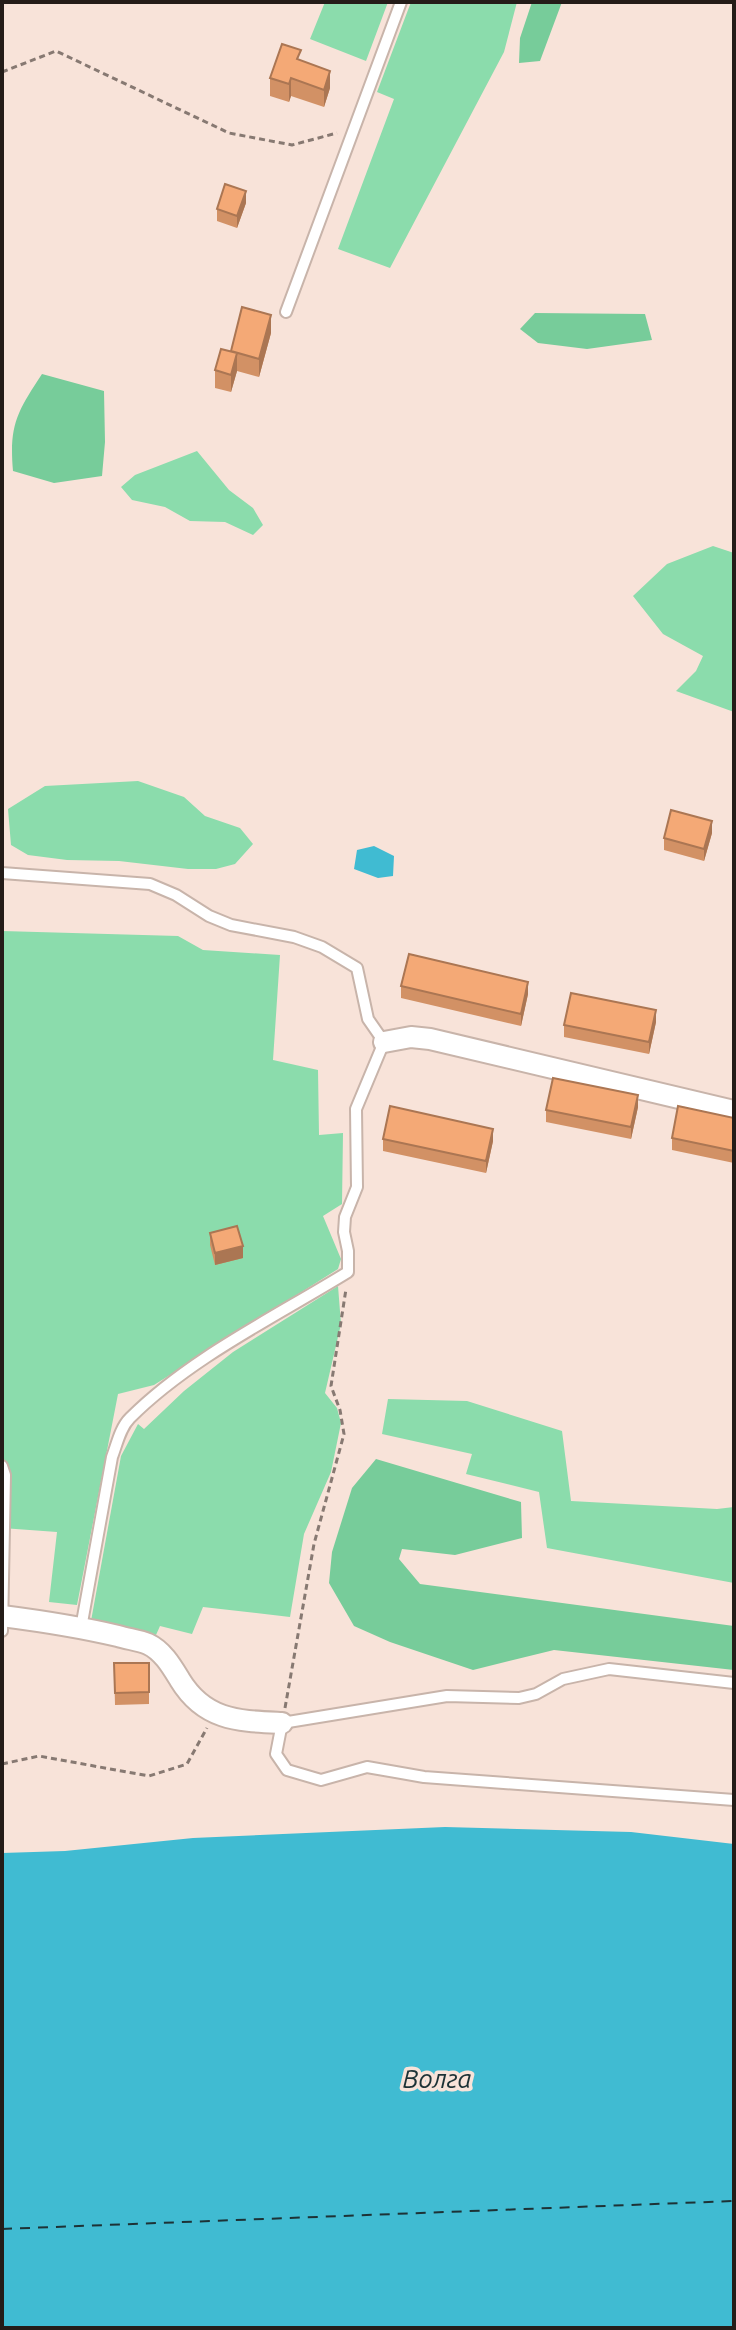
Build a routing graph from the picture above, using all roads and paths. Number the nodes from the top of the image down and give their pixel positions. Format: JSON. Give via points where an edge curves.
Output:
{"nodes":[{"id":1,"x":401,"y":2,"type":"edge"},
{"id":2,"x":2,"y":72,"type":"edge"},
{"id":3,"x":354,"y":129,"type":"junction"},
{"id":4,"x":286,"y":312,"type":"dead end"},
{"id":5,"x":2,"y":873,"type":"edge"},
{"id":6,"x":384,"y":1042,"type":"junction"},
{"id":7,"x":734,"y":1111,"type":"edge"},
{"id":8,"x":348,"y":1272,"type":"junction"},
{"id":9,"x":2,"y":1466,"type":"edge"},
{"id":10,"x":3,"y":1621,"type":"edge"},
{"id":11,"x":81,"y":1628,"type":"junction"},
{"id":12,"x":734,"y":1683,"type":"edge"},
{"id":13,"x":215,"y":1714,"type":"junction"},
{"id":14,"x":282,"y":1723,"type":"junction"},
{"id":15,"x":2,"y":1764,"type":"edge"},
{"id":16,"x":734,"y":1800,"type":"edge"}],
"edges":[{"from":1,"to":3,"type":"lane"},
{"from":2,"to":3,"type":"path","via":[[56,51],[229,133],[292,145]]},
{"from":3,"to":4,"type":"lane"},
{"from":5,"to":6,"type":"lane","via":[[150,884],[231,925],[322,947],[357,968],[368,1019]]},
{"from":6,"to":7,"type":"street","via":[[430,1039]]},
{"from":6,"to":8,"type":"lane","via":[[356,1109],[357,1187],[344,1232]]},
{"from":8,"to":11,"type":"lane","via":[[179,1376],[129,1419],[112,1457]]},
{"from":8,"to":14,"type":"path","via":[[331,1386],[344,1434],[314,1544]]},
{"from":9,"to":10,"type":"lane"},
{"from":10,"to":11,"type":"street"},
{"from":11,"to":13,"type":"street","via":[[147,1643],[169,1662],[199,1704]]},
{"from":12,"to":14,"type":"lane","via":[[609,1669],[563,1679],[519,1698],[447,1696]]},
{"from":13,"to":14,"type":"street"},
{"from":13,"to":15,"type":"path","via":[[187,1764],[149,1776],[39,1756]]},
{"from":14,"to":16,"type":"lane","via":[[276,1754],[287,1770],[321,1780],[367,1767],[424,1777]]}]}
